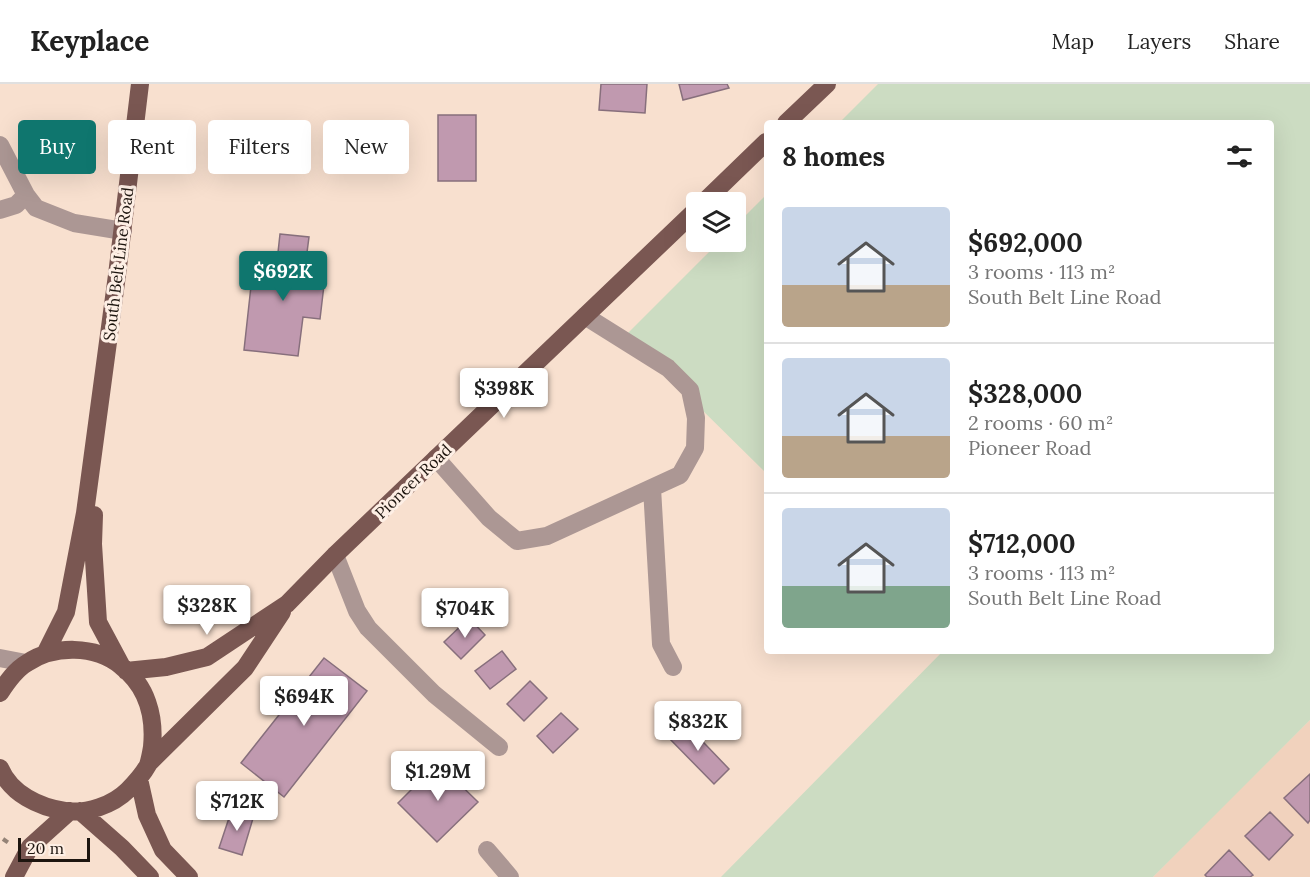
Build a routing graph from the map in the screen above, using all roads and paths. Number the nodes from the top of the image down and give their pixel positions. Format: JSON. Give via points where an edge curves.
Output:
{"nodes":[{"id":1,"x":140,"y":84,"type":"edge"},
{"id":2,"x":827,"y":84,"type":"edge"},
{"id":3,"x":789,"y":120,"type":"edge"},
{"id":4,"x":764,"y":144,"type":"edge"},
{"id":5,"x":0,"y":145,"type":"edge"},
{"id":6,"x":714,"y":192,"type":"edge"},
{"id":7,"x":26,"y":195,"type":"junction"},
{"id":8,"x":0,"y":210,"type":"edge"},
{"id":9,"x":686,"y":220,"type":"edge"},
{"id":10,"x":123,"y":231,"type":"junction"},
{"id":11,"x":585,"y":316,"type":"junction"},
{"id":12,"x":100,"y":408,"type":"junction"},
{"id":13,"x":436,"y":459,"type":"junction"},
{"id":14,"x":652,"y":488,"type":"junction"},
{"id":15,"x":335,"y":555,"type":"junction"},
{"id":16,"x":287,"y":604,"type":"junction"},
{"id":17,"x":45,"y":654,"type":"junction"},
{"id":18,"x":0,"y":658,"type":"edge"},
{"id":19,"x":26,"y":663,"type":"junction"},
{"id":20,"x":673,"y":667,"type":"dead end"},
{"id":21,"x":124,"y":668,"type":"junction"},
{"id":22,"x":0,"y":693,"type":"edge"},
{"id":23,"x":499,"y":747,"type":"dead end"},
{"id":24,"x":149,"y":763,"type":"junction"},
{"id":25,"x":0,"y":768,"type":"edge"},
{"id":26,"x":139,"y":779,"type":"junction"},
{"id":27,"x":75,"y":811,"type":"junction"},
{"id":28,"x":487,"y":850,"type":"dead end"},
{"id":29,"x":14,"y":877,"type":"edge"},
{"id":30,"x":150,"y":877,"type":"edge"},
{"id":31,"x":189,"y":877,"type":"edge"},
{"id":32,"x":510,"y":877,"type":"edge"}],
"edges":[{"from":1,"to":10,"type":"main road","name":"South Belt Line Road"},
{"from":2,"to":3,"type":"main road"},
{"from":4,"to":6,"type":"main road"},
{"from":5,"to":7,"type":"street"},
{"from":7,"to":8,"type":"street","via":[[16,205]]},
{"from":7,"to":10,"type":"street","via":[[36,208],[74,223]]},
{"from":9,"to":11,"type":"main road","name":"Pioneer Road"},
{"from":10,"to":12,"type":"main road","name":"South Belt Line Road"},
{"from":11,"to":13,"type":"main road","name":"Pioneer Road"},
{"from":11,"to":14,"type":"street","via":[[668,368],[690,390],[696,418],[695,448],[680,475]]},
{"from":12,"to":17,"type":"main road","name":"South Belt Line Road","via":[[66,612]]},
{"from":12,"to":21,"type":"main road","name":"South Belt Line Road","via":[[93,544],[98,622]]},
{"from":13,"to":14,"type":"street","via":[[489,518],[517,541],[548,536]]},
{"from":13,"to":15,"type":"main road","name":"Pioneer Road"},
{"from":14,"to":20,"type":"street","via":[[661,644]]},
{"from":15,"to":16,"type":"main road","name":"Pioneer Road"},
{"from":15,"to":23,"type":"street","via":[[368,628],[434,694]]},
{"from":16,"to":21,"type":"main road","name":"Pioneer Road","via":[[207,657],[166,667]]},
{"from":16,"to":24,"type":"main road","name":"Pioneer Road","via":[[245,668]]},
{"from":17,"to":19,"type":"main road"},
{"from":17,"to":21,"type":"main road","via":[[71,649],[97,653]]},
{"from":18,"to":19,"type":"street"},
{"from":19,"to":22,"type":"main road"},
{"from":21,"to":24,"type":"main road","name":"South Belt Line Road","via":[[149,704],[154,729]]},
{"from":24,"to":26,"type":"main road"},
{"from":25,"to":27,"type":"main road","via":[[22,795],[46,808]]},
{"from":26,"to":27,"type":"main road","via":[[123,795],[99,807]]},
{"from":26,"to":31,"type":"main road","via":[[147,815],[162,850]]},
{"from":27,"to":29,"type":"main road","via":[[30,847]]},
{"from":27,"to":30,"type":"main road","via":[[122,848]]},
{"from":28,"to":32,"type":"street"}]}
